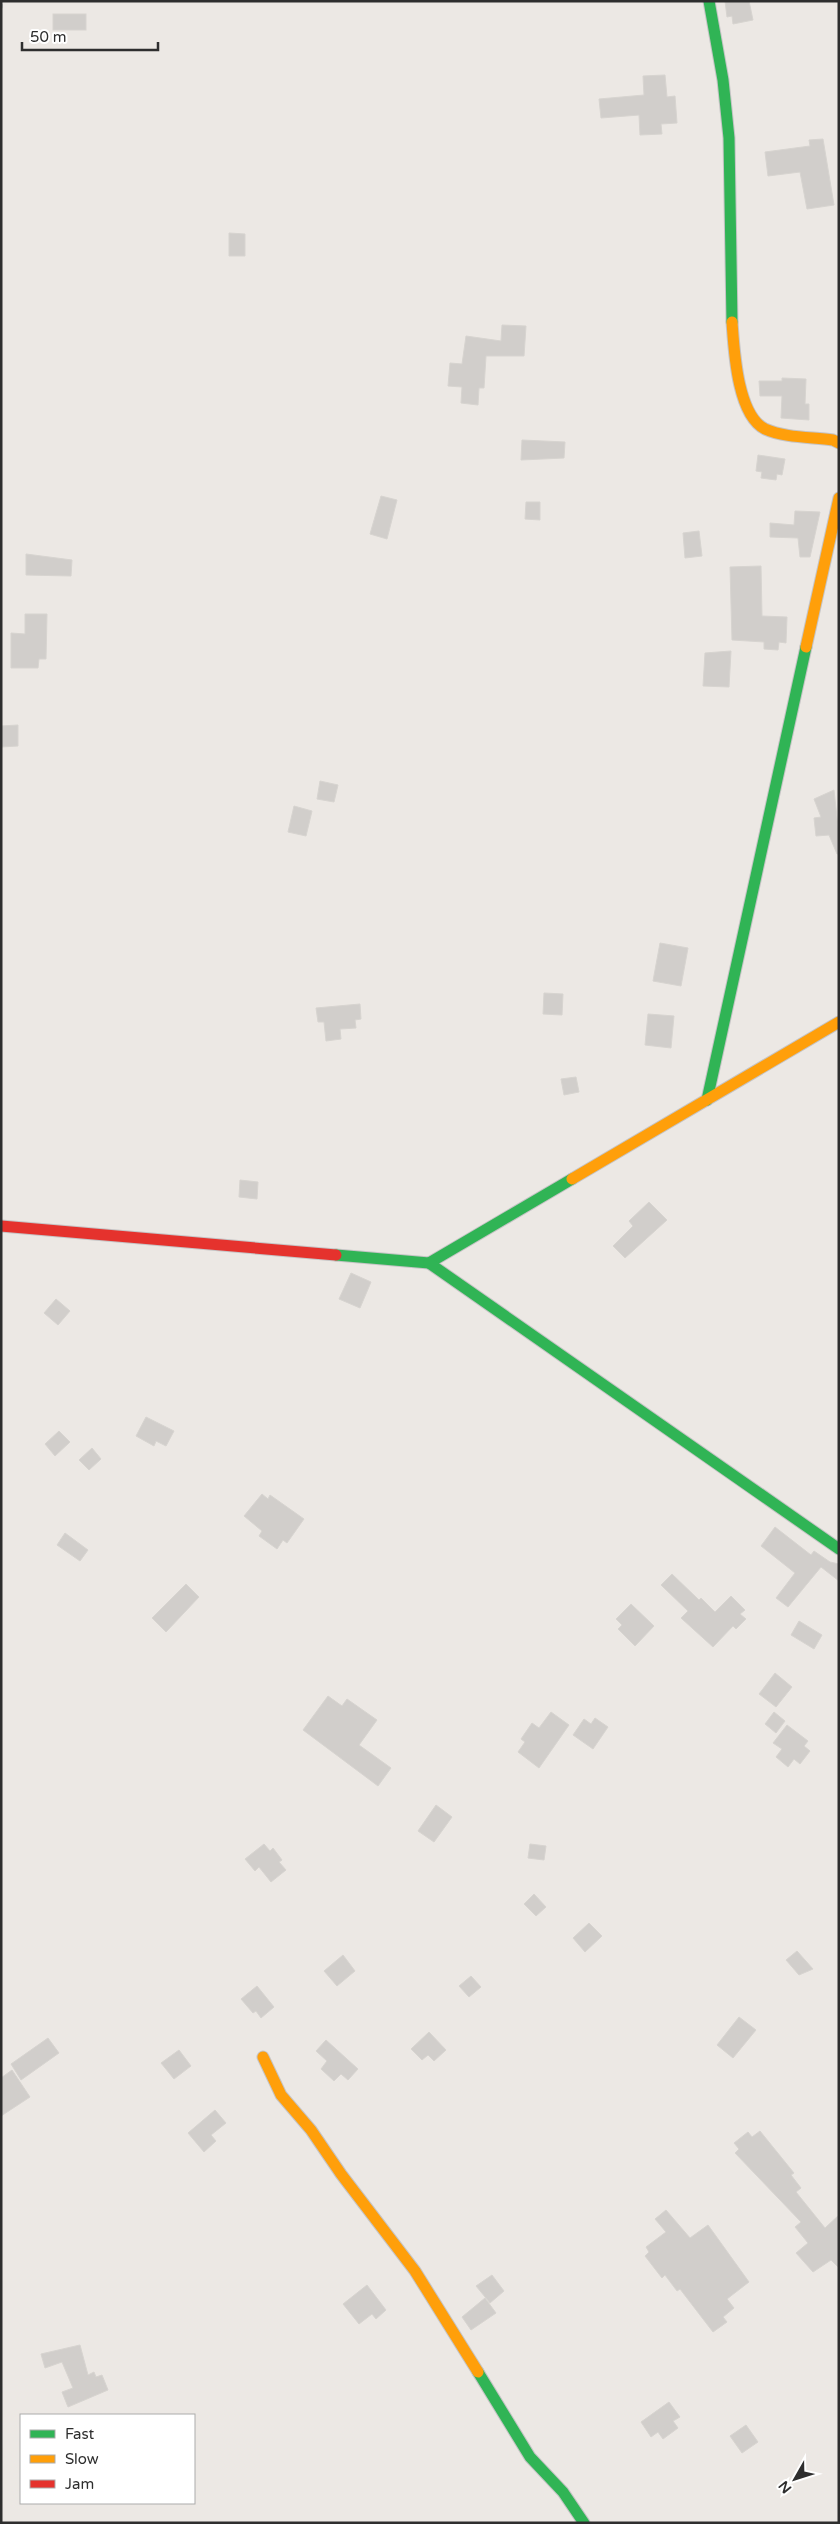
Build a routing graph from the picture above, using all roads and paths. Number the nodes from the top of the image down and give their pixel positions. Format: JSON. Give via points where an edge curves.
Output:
{"nodes":[{"id":1,"x":2,"y":1,"type":"edge"},
{"id":2,"x":708,"y":1,"type":"edge"},
{"id":3,"x":1,"y":8,"type":"edge"},
{"id":4,"x":839,"y":443,"type":"edge"},
{"id":5,"x":839,"y":498,"type":"edge"},
{"id":6,"x":839,"y":1022,"type":"edge"},
{"id":7,"x":707,"y":1100,"type":"junction"},
{"id":8,"x":1,"y":1226,"type":"edge"},
{"id":9,"x":429,"y":1263,"type":"junction"},
{"id":10,"x":839,"y":1549,"type":"edge"},
{"id":11,"x":263,"y":2057,"type":"dead end"},
{"id":12,"x":584,"y":2523,"type":"edge"}],
"edges":[{"from":1,"to":3,"type":"path"},
{"from":2,"to":4,"type":"street","via":[[725,91],[731,158],[732,312],[742,396],[757,425],[769,431]]},
{"from":5,"to":7,"type":"street"},
{"from":6,"to":7,"type":"street"},
{"from":7,"to":9,"type":"street"},
{"from":8,"to":9,"type":"street"},
{"from":9,"to":10,"type":"street"},
{"from":11,"to":12,"type":"street","via":[[282,2095],[415,2271],[530,2457],[563,2492]]}]}
